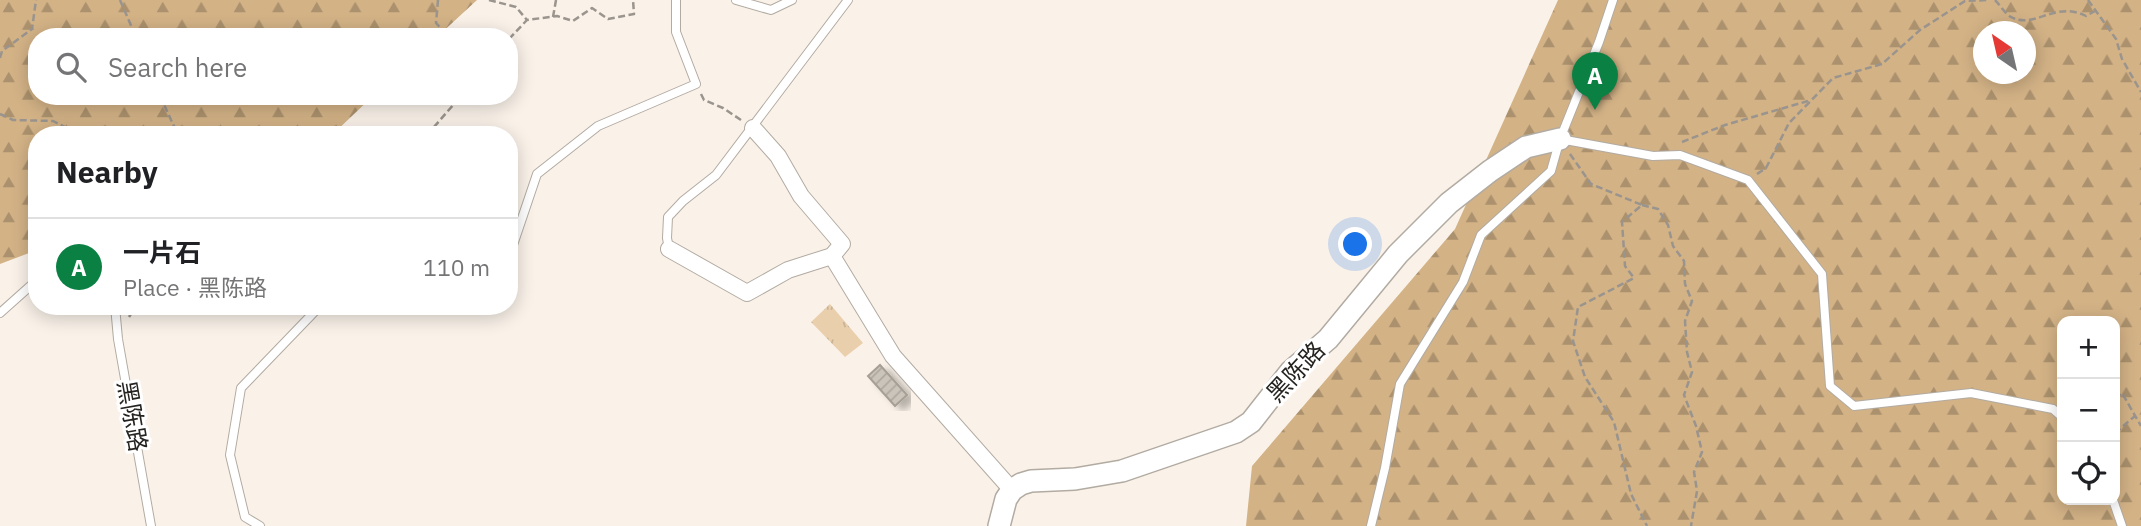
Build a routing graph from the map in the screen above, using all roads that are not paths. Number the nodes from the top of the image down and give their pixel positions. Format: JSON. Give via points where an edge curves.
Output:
{"nodes":[{"id":1,"x":676,"y":0,"type":"edge"},
{"id":2,"x":736,"y":0,"type":"edge"},
{"id":3,"x":792,"y":0,"type":"edge"},
{"id":4,"x":848,"y":0,"type":"edge"},
{"id":5,"x":1613,"y":0,"type":"edge"},
{"id":6,"x":753,"y":128,"type":"junction"},
{"id":7,"x":1560,"y":139,"type":"junction"},
{"id":8,"x":518,"y":230,"type":"edge"},
{"id":9,"x":669,"y":248,"type":"joint"},
{"id":10,"x":832,"y":256,"type":"junction"},
{"id":11,"x":28,"y":288,"type":"edge"},
{"id":12,"x":0,"y":313,"type":"edge"},
{"id":13,"x":117,"y":315,"type":"edge"},
{"id":14,"x":311,"y":315,"type":"edge"},
{"id":15,"x":2057,"y":412,"type":"edge"},
{"id":16,"x":1012,"y":490,"type":"junction"},
{"id":17,"x":2115,"y":505,"type":"edge"},
{"id":18,"x":151,"y":526,"type":"edge"},
{"id":19,"x":260,"y":526,"type":"edge"},
{"id":20,"x":999,"y":526,"type":"edge"},
{"id":21,"x":1371,"y":526,"type":"edge"},
{"id":22,"x":2122,"y":526,"type":"edge"}],
"edges":[{"from":1,"to":8,"type":"lane","via":[[676,32],[696,84],[598,126],[537,174]]},
{"from":2,"to":3,"type":"lane","via":[[771,10]]},
{"from":4,"to":6,"type":"lane"},
{"from":5,"to":7,"type":"lane"},
{"from":6,"to":9,"type":"lane","via":[[716,176],[668,217]]},
{"from":6,"to":10,"type":"street","via":[[842,244]]},
{"from":7,"to":15,"type":"lane","via":[[1653,156],[1680,155],[1748,180],[1822,274],[1829,386],[1854,406],[1971,393]]},
{"from":7,"to":16,"type":"street","name":"黑陈路","via":[[1526,147],[1449,203],[1398,254],[1328,339],[1291,371],[1251,422],[1236,432],[1122,471],[1031,481]]},
{"from":7,"to":21,"type":"lane","via":[[1550,171],[1481,235],[1463,282],[1400,384]]},
{"from":9,"to":10,"type":"street","via":[[747,293],[788,270]]},
{"from":10,"to":16,"type":"street","via":[[893,356]]},
{"from":11,"to":12,"type":"lane"},
{"from":13,"to":18,"type":"lane","name":"黑陈路"},
{"from":14,"to":19,"type":"lane","via":[[241,388],[230,455],[245,517]]},
{"from":16,"to":20,"type":"street"},
{"from":17,"to":22,"type":"lane"}]}
